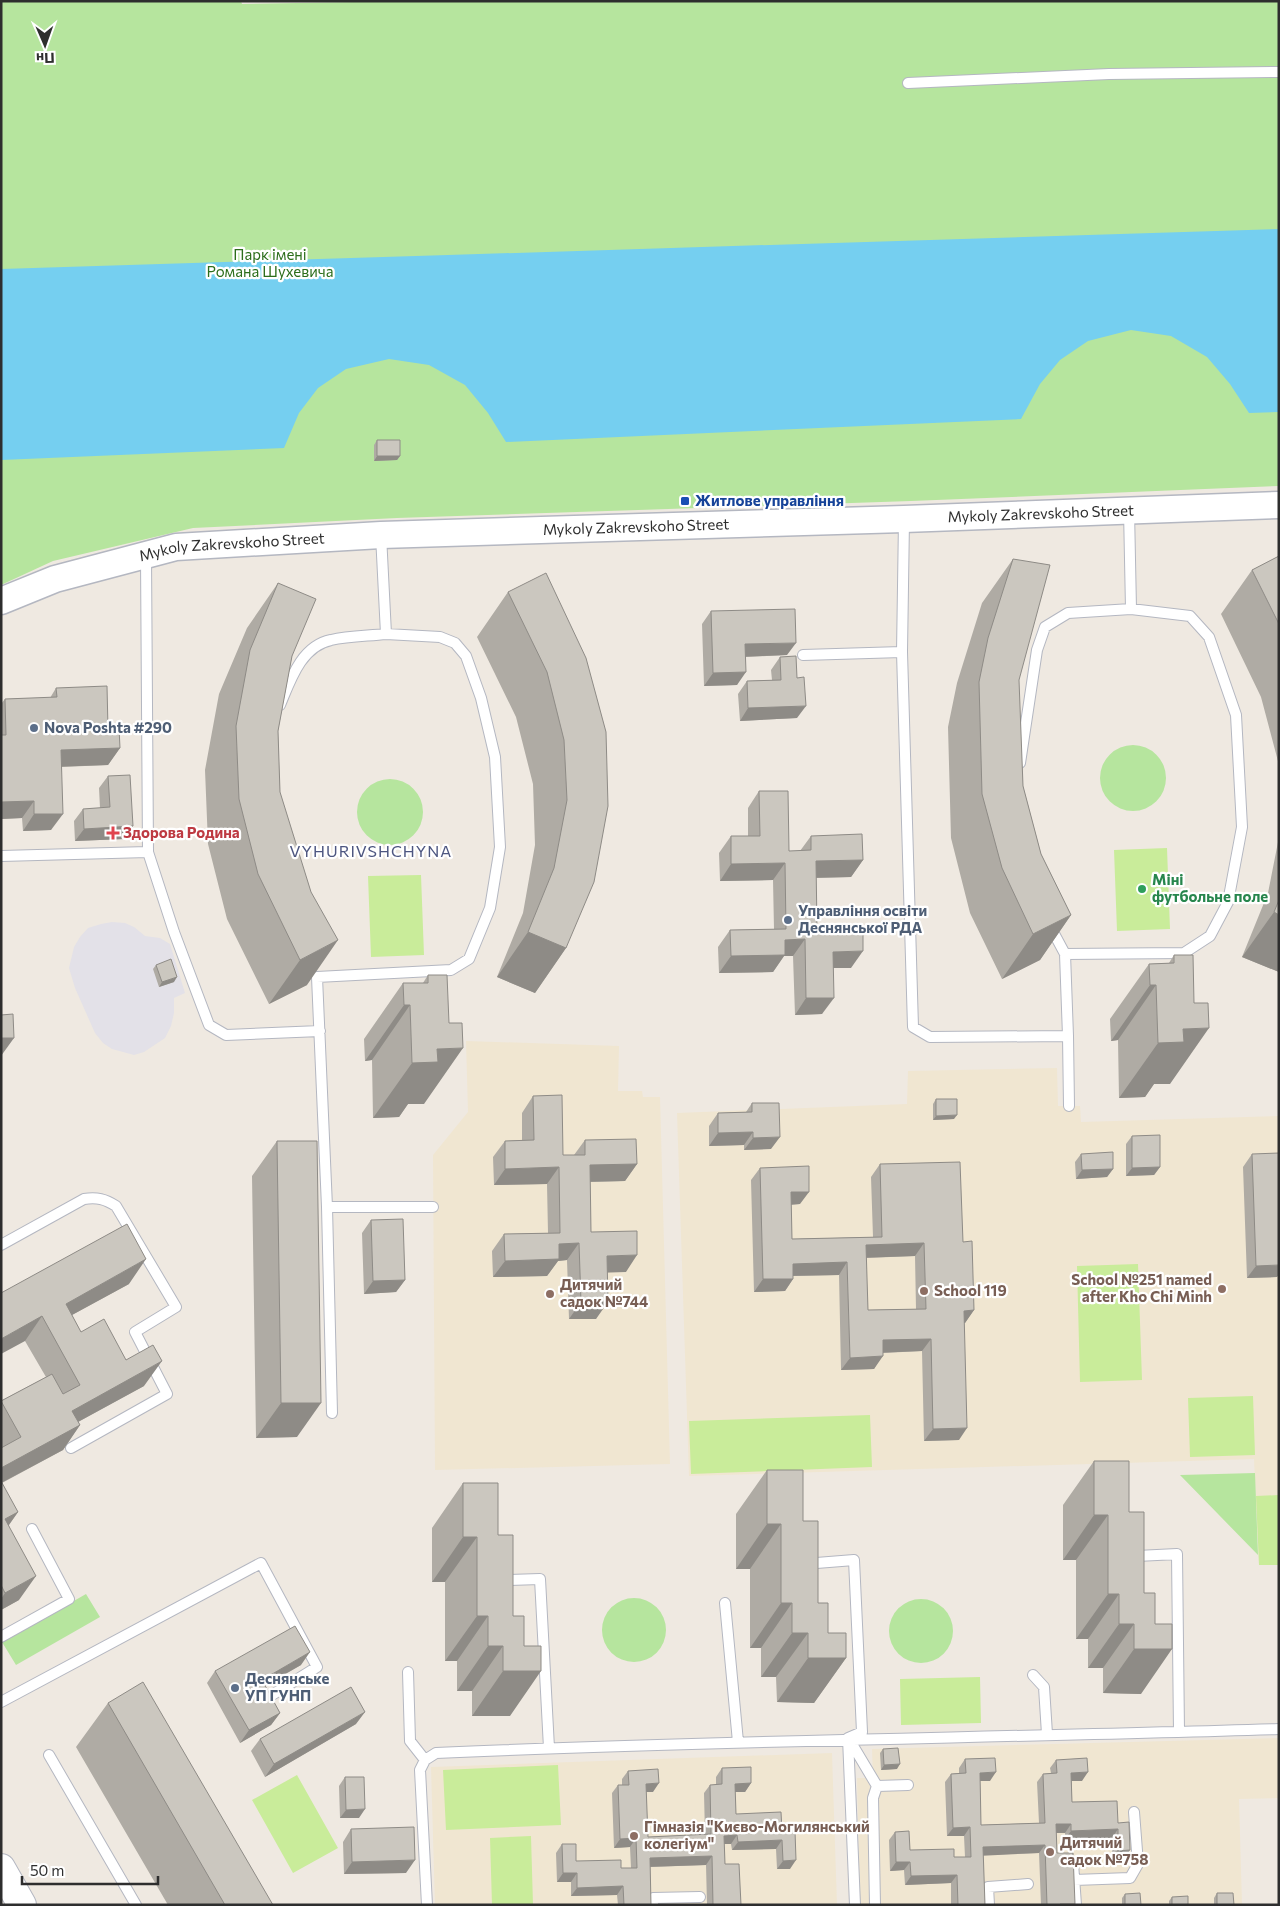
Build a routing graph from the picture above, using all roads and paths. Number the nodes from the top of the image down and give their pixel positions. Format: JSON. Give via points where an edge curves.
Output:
{"nodes":[{"id":1,"x":1279,"y":72,"type":"edge"},
{"id":2,"x":908,"y":83,"type":"dead end"},
{"id":3,"x":1279,"y":504,"type":"edge"},
{"id":4,"x":1129,"y":510,"type":"junction"},
{"id":5,"x":904,"y":519,"type":"junction"},
{"id":6,"x":381,"y":535,"type":"junction"},
{"id":7,"x":146,"y":554,"type":"junction"},
{"id":8,"x":1,"y":601,"type":"edge"},
{"id":9,"x":1130,"y":609,"type":"junction"},
{"id":10,"x":386,"y":634,"type":"junction"},
{"id":11,"x":902,"y":652,"type":"junction"},
{"id":12,"x":803,"y":655,"type":"dead end"},
{"id":13,"x":275,"y":717,"type":"edge"},
{"id":14,"x":1020,"y":776,"type":"edge"},
{"id":15,"x":148,"y":852,"type":"junction"},
{"id":16,"x":1,"y":856,"type":"edge"},
{"id":17,"x":1045,"y":914,"type":"edge"},
{"id":18,"x":1065,"y":954,"type":"junction"},
{"id":19,"x":311,"y":966,"type":"edge"},
{"id":20,"x":317,"y":977,"type":"junction"},
{"id":21,"x":320,"y":1031,"type":"junction"},
{"id":22,"x":1068,"y":1036,"type":"junction"},
{"id":23,"x":1069,"y":1106,"type":"dead end"},
{"id":24,"x":327,"y":1207,"type":"junction"},
{"id":25,"x":433,"y":1207,"type":"dead end"},
{"id":26,"x":1,"y":1245,"type":"edge"},
{"id":27,"x":332,"y":1413,"type":"dead end"},
{"id":28,"x":71,"y":1448,"type":"edge"},
{"id":29,"x":32,"y":1529,"type":"dead end"},
{"id":30,"x":1137,"y":1556,"type":"edge"},
{"id":31,"x":800,"y":1565,"type":"edge"},
{"id":32,"x":509,"y":1580,"type":"edge"},
{"id":33,"x":724,"y":1604,"type":"dead end"},
{"id":34,"x":1,"y":1637,"type":"edge"},
{"id":35,"x":408,"y":1672,"type":"dead end"},
{"id":36,"x":1033,"y":1675,"type":"dead end"},
{"id":37,"x":272,"y":1695,"type":"edge"},
{"id":38,"x":1,"y":1702,"type":"edge"},
{"id":39,"x":1279,"y":1729,"type":"edge"},
{"id":40,"x":1179,"y":1732,"type":"junction"},
{"id":41,"x":1047,"y":1734,"type":"junction"},
{"id":42,"x":848,"y":1738,"type":"junction"},
{"id":43,"x":738,"y":1742,"type":"junction"},
{"id":44,"x":549,"y":1748,"type":"junction"},
{"id":45,"x":49,"y":1755,"type":"dead end"},
{"id":46,"x":425,"y":1760,"type":"junction"},
{"id":47,"x":908,"y":1785,"type":"dead end"},
{"id":48,"x":877,"y":1786,"type":"junction"},
{"id":49,"x":1134,"y":1812,"type":"dead end"},
{"id":50,"x":1074,"y":1863,"type":"edge"},
{"id":51,"x":1,"y":1868,"type":"edge"},
{"id":52,"x":1074,"y":1880,"type":"junction"},
{"id":53,"x":1028,"y":1884,"type":"dead end"},
{"id":54,"x":700,"y":1897,"type":"dead end"},
{"id":55,"x":22,"y":1905,"type":"edge"},
{"id":56,"x":136,"y":1905,"type":"edge"},
{"id":57,"x":427,"y":1905,"type":"edge"},
{"id":58,"x":653,"y":1905,"type":"edge"},
{"id":59,"x":855,"y":1905,"type":"edge"},
{"id":60,"x":875,"y":1905,"type":"edge"},
{"id":61,"x":989,"y":1905,"type":"edge"},
{"id":62,"x":1076,"y":1905,"type":"edge"}],
"edges":[{"from":1,"to":2,"type":"lane","via":[[1092,74]]},
{"from":3,"to":4,"type":"street","name":"Mykoly Zakrevskoho Street"},
{"from":4,"to":5,"type":"street","name":"Mykoly Zakrevskoho Street"},
{"from":4,"to":9,"type":"lane"},
{"from":5,"to":6,"type":"street","name":"Mykoly Zakrevskoho Street"},
{"from":5,"to":11,"type":"lane"},
{"from":6,"to":7,"type":"street","name":"Mykoly Zakrevskoho Street","via":[[176,547]]},
{"from":6,"to":10,"type":"lane"},
{"from":7,"to":8,"type":"street","name":"Mykoly Zakrevskoho Street","via":[[56,579]]},
{"from":7,"to":15,"type":"lane"},
{"from":9,"to":14,"type":"lane","via":[[1068,613],[1045,628],[1037,650]]},
{"from":9,"to":18,"type":"lane","via":[[1190,616],[1209,637],[1236,715],[1242,827],[1228,902],[1210,936],[1184,953]]},
{"from":10,"to":13,"type":"lane","via":[[329,640],[314,648],[293,673]]},
{"from":10,"to":20,"type":"lane","via":[[440,637],[455,643],[466,656],[486,712],[495,757],[500,847],[490,908],[469,958],[451,970]]},
{"from":11,"to":12,"type":"lane"},
{"from":11,"to":22,"type":"lane","via":[[913,1027],[930,1036]]},
{"from":15,"to":16,"type":"lane"},
{"from":15,"to":21,"type":"lane","via":[[209,1025],[226,1035]]},
{"from":17,"to":18,"type":"lane"},
{"from":18,"to":22,"type":"lane"},
{"from":19,"to":20,"type":"lane"},
{"from":20,"to":21,"type":"lane"},
{"from":21,"to":24,"type":"lane"},
{"from":22,"to":23,"type":"lane"},
{"from":24,"to":25,"type":"lane"},
{"from":24,"to":27,"type":"lane"},
{"from":26,"to":28,"type":"lane","via":[[84,1198],[106,1200],[116,1206],[176,1307],[135,1332],[168,1394]]},
{"from":29,"to":34,"type":"lane","via":[[69,1599]]},
{"from":30,"to":40,"type":"lane","via":[[1177,1554]]},
{"from":31,"to":42,"type":"lane","via":[[854,1560],[862,1732]]},
{"from":32,"to":44,"type":"lane","via":[[540,1579]]},
{"from":33,"to":43,"type":"lane"},
{"from":35,"to":46,"type":"lane","via":[[410,1741]]},
{"from":36,"to":41,"type":"lane","via":[[1044,1687]]},
{"from":37,"to":38,"type":"lane","via":[[317,1667],[261,1563]]},
{"from":39,"to":40,"type":"lane"},
{"from":40,"to":41,"type":"lane"},
{"from":41,"to":42,"type":"lane"},
{"from":42,"to":43,"type":"lane"},
{"from":42,"to":48,"type":"lane"},
{"from":42,"to":59,"type":"lane"},
{"from":43,"to":44,"type":"lane"},
{"from":44,"to":46,"type":"lane","via":[[436,1753]]},
{"from":45,"to":56,"type":"lane"},
{"from":46,"to":57,"type":"lane","via":[[420,1770]]},
{"from":47,"to":48,"type":"lane"},
{"from":48,"to":60,"type":"lane","via":[[872,1798]]},
{"from":49,"to":52,"type":"lane","via":[[1138,1864],[1130,1878]]},
{"from":50,"to":52,"type":"lane"},
{"from":51,"to":55,"type":"main road"},
{"from":52,"to":62,"type":"lane"},
{"from":53,"to":61,"type":"lane","via":[[988,1887]]},
{"from":54,"to":58,"type":"lane","via":[[653,1898]]}]}
